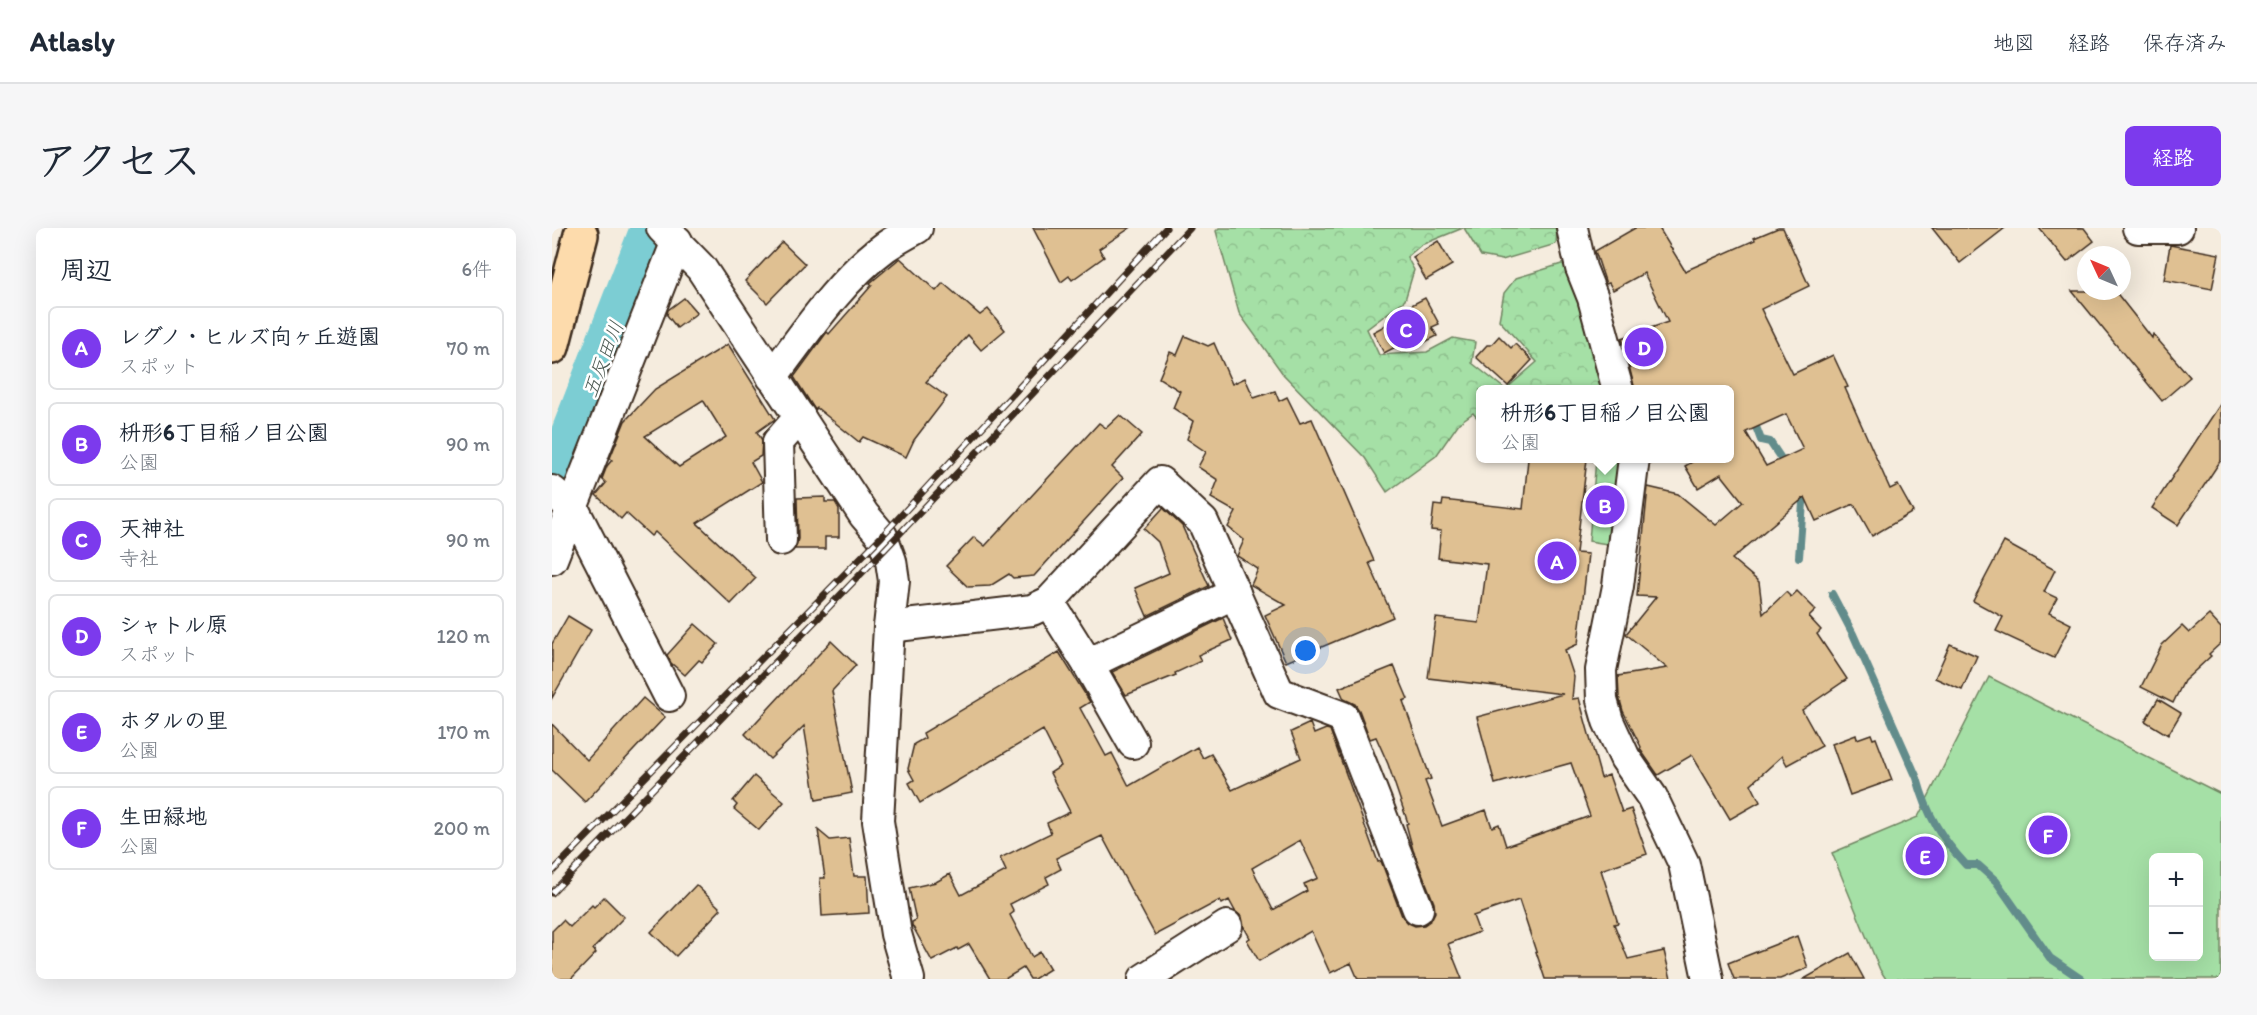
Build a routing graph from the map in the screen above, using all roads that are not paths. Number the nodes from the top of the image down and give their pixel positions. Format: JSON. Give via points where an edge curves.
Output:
{"nodes":[{"id":1,"x":916,"y":228,"type":"edge"},
{"id":2,"x":1572,"y":228,"type":"edge"},
{"id":3,"x":2138,"y":228,"type":"edge"},
{"id":4,"x":2178,"y":228,"type":"edge"},
{"id":5,"x":582,"y":231,"type":"edge"},
{"id":6,"x":670,"y":235,"type":"edge"},
{"id":7,"x":552,"y":302,"type":"edge"},
{"id":8,"x":552,"y":347,"type":"edge"},
{"id":9,"x":772,"y":377,"type":"junction"},
{"id":10,"x":1617,"y":385,"type":"edge"},
{"id":11,"x":800,"y":417,"type":"junction"},
{"id":12,"x":1633,"y":463,"type":"edge"},
{"id":13,"x":564,"y":500,"type":"edge"},
{"id":14,"x":781,"y":540,"type":"dead end"},
{"id":15,"x":552,"y":559,"type":"edge"},
{"id":16,"x":1235,"y":593,"type":"junction"},
{"id":17,"x":1049,"y":602,"type":"junction"},
{"id":18,"x":889,"y":627,"type":"junction"},
{"id":19,"x":1088,"y":664,"type":"junction"},
{"id":20,"x":669,"y":696,"type":"dead end"},
{"id":21,"x":1133,"y":743,"type":"dead end"},
{"id":22,"x":1418,"y":909,"type":"dead end"},
{"id":23,"x":1227,"y":926,"type":"dead end"},
{"id":24,"x":909,"y":979,"type":"edge"},
{"id":25,"x":1144,"y":979,"type":"edge"},
{"id":26,"x":1708,"y":979,"type":"edge"}],
"edges":[{"from":1,"to":9,"type":"street","via":[[884,248],[847,283]]},
{"from":2,"to":10,"type":"street"},
{"from":3,"to":4,"type":"street"},
{"from":5,"to":7,"type":"main road"},
{"from":5,"to":8,"type":"main road"},
{"from":6,"to":9,"type":"street","via":[[701,268]]},
{"from":6,"to":13,"type":"street","via":[[609,411]]},
{"from":9,"to":11,"type":"street"},
{"from":11,"to":14,"type":"street","via":[[778,442]]},
{"from":11,"to":18,"type":"street","via":[[882,536],[894,581]]},
{"from":12,"to":26,"type":"street","via":[[1618,586],[1601,670],[1602,700],[1625,758],[1653,797],[1684,864]]},
{"from":13,"to":15,"type":"street"},
{"from":13,"to":20,"type":"street"},
{"from":16,"to":17,"type":"street","via":[[1203,522],[1160,482]]},
{"from":16,"to":19,"type":"street"},
{"from":16,"to":22,"type":"street","via":[[1279,693],[1343,717]]},
{"from":17,"to":18,"type":"street","via":[[1032,610]]},
{"from":17,"to":19,"type":"street"},
{"from":18,"to":24,"type":"street","via":[[878,821],[896,934]]},
{"from":19,"to":21,"type":"street"},
{"from":23,"to":25,"type":"street"}]}
